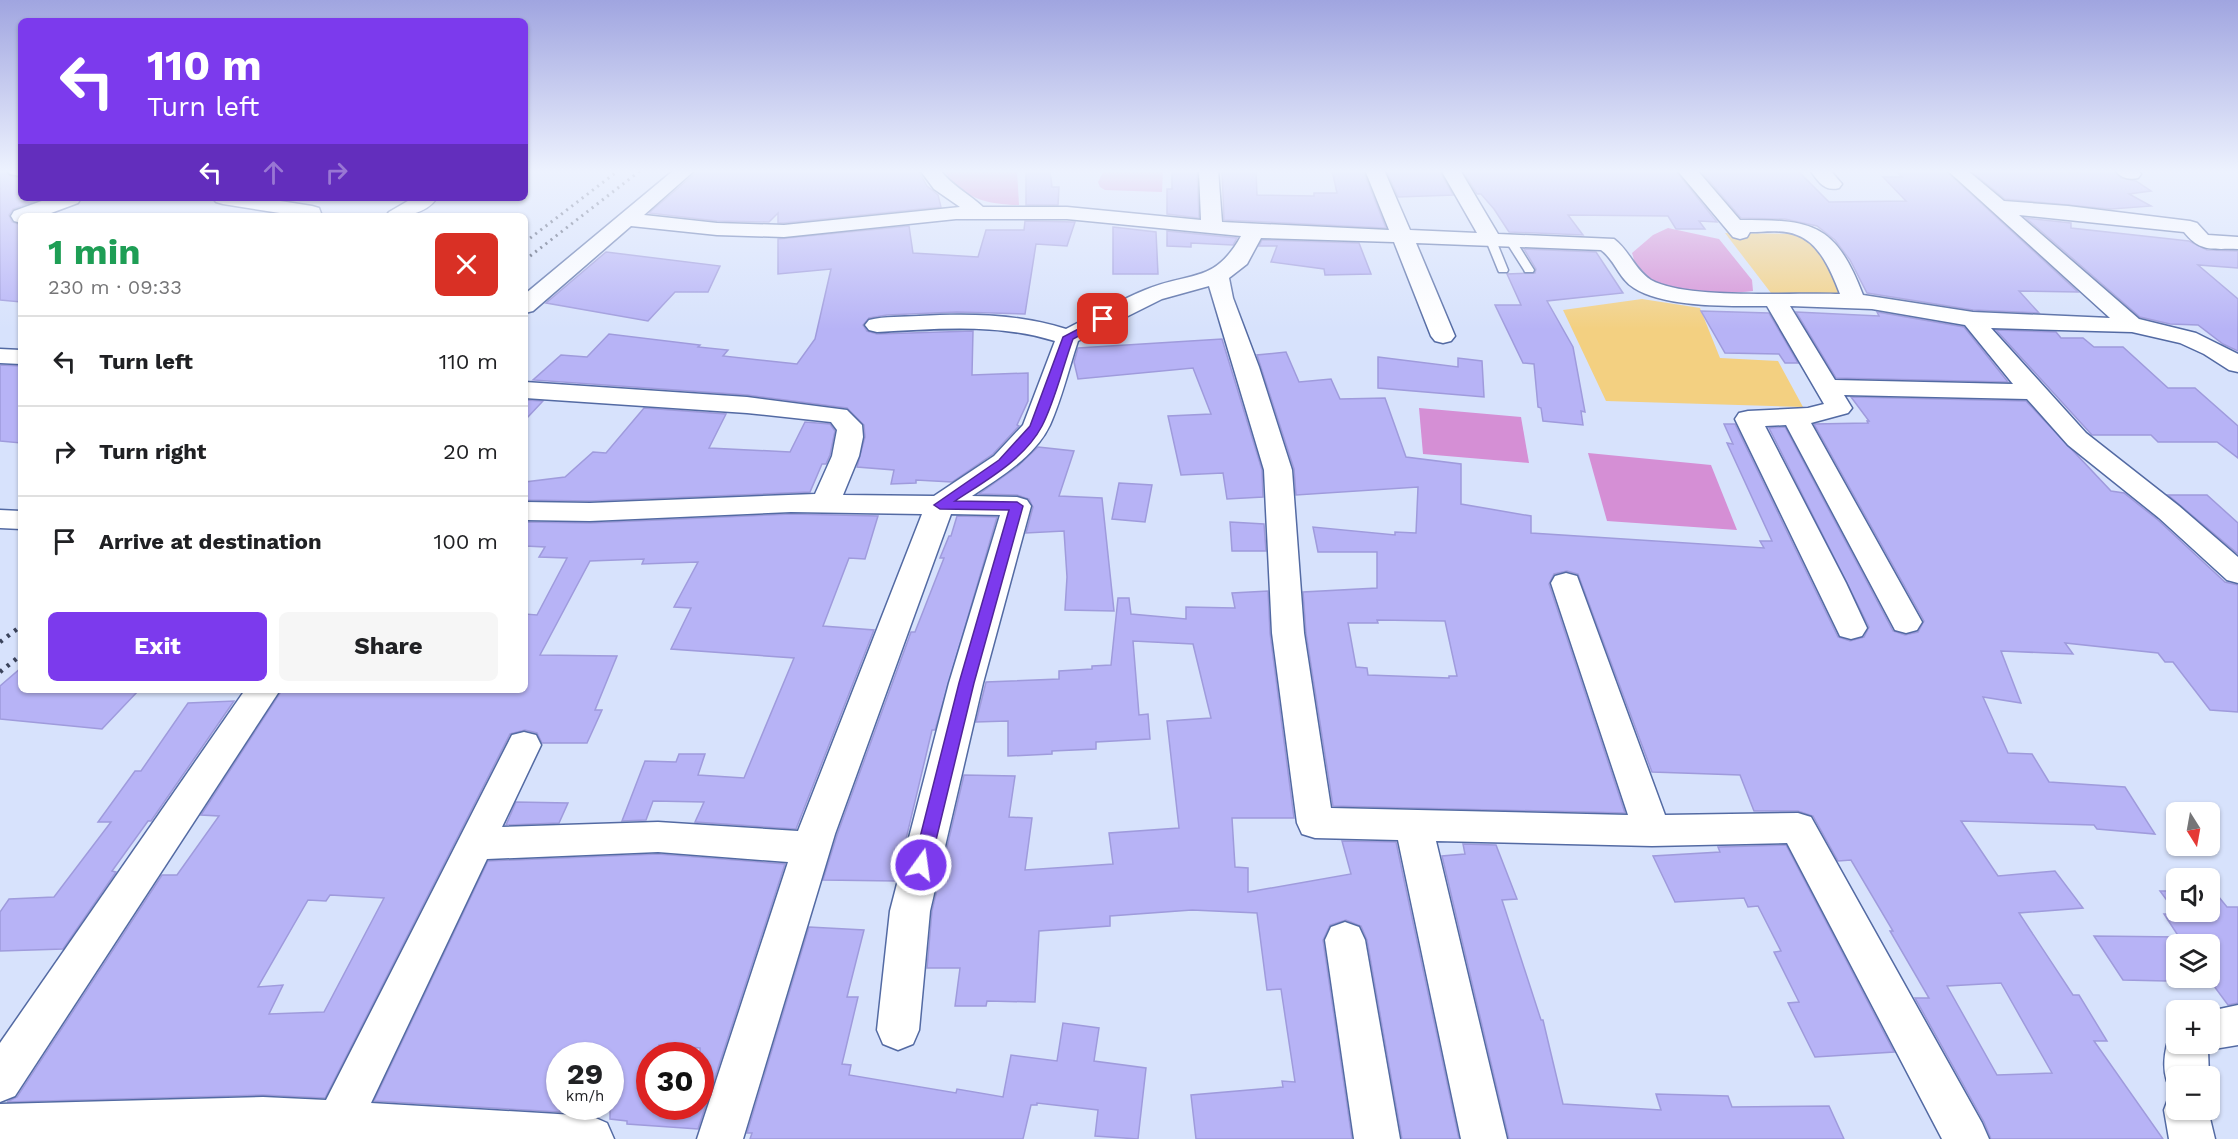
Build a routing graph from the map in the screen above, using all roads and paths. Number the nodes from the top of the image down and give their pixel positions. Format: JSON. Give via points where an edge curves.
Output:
{"nodes":[{"id":1,"x":624,"y":223,"type":"edge"},
{"id":2,"x":659,"y":223,"type":"edge"},
{"id":3,"x":860,"y":223,"type":"edge"},
{"id":4,"x":1163,"y":223,"type":"edge"},
{"id":5,"x":1212,"y":223,"type":"edge"},
{"id":6,"x":1398,"y":223,"type":"edge"},
{"id":7,"x":1489,"y":223,"type":"edge"},
{"id":8,"x":1731,"y":223,"type":"edge"},
{"id":9,"x":2016,"y":223,"type":"edge"},
{"id":10,"x":2159,"y":223,"type":"edge"},
{"id":11,"x":1212,"y":228,"type":"junction"},
{"id":12,"x":1254,"y":231,"type":"junction"},
{"id":13,"x":1403,"y":236,"type":"junction"},
{"id":14,"x":1500,"y":239,"type":"junction"},
{"id":15,"x":2238,"y":243,"type":"edge"},
{"id":16,"x":1503,"y":270,"type":"dead end"},
{"id":17,"x":1529,"y":270,"type":"dead end"},
{"id":18,"x":1218,"y":276,"type":"junction"},
{"id":19,"x":1774,"y":299,"type":"junction"},
{"id":20,"x":1854,"y":301,"type":"junction"},
{"id":21,"x":528,"y":303,"type":"edge"},
{"id":22,"x":1972,"y":319,"type":"junction"},
{"id":23,"x":877,"y":325,"type":"dead end"},
{"id":24,"x":2132,"y":325,"type":"junction"},
{"id":25,"x":1443,"y":336,"type":"dead end"},
{"id":26,"x":1068,"y":337,"type":"junction"},
{"id":27,"x":2200,"y":341,"type":"junction"},
{"id":28,"x":2238,"y":342,"type":"edge"},
{"id":29,"x":0,"y":356,"type":"edge"},
{"id":30,"x":18,"y":357,"type":"edge"},
{"id":31,"x":2238,"y":366,"type":"edge"},
{"id":32,"x":1826,"y":387,"type":"junction"},
{"id":33,"x":528,"y":390,"type":"edge"},
{"id":34,"x":2035,"y":392,"type":"junction"},
{"id":35,"x":1794,"y":416,"type":"junction"},
{"id":36,"x":825,"y":503,"type":"junction"},
{"id":37,"x":940,"y":505,"type":"junction"},
{"id":38,"x":528,"y":511,"type":"edge"},
{"id":39,"x":2238,"y":573,"type":"edge"},
{"id":40,"x":1566,"y":583,"type":"dead end"},
{"id":41,"x":1906,"y":622,"type":"dead end"},
{"id":42,"x":1851,"y":628,"type":"dead end"},
{"id":43,"x":261,"y":693,"type":"edge"},
{"id":44,"x":524,"y":745,"type":"dead end"},
{"id":45,"x":1414,"y":827,"type":"junction"},
{"id":46,"x":1652,"y":831,"type":"junction"},
{"id":47,"x":477,"y":844,"type":"junction"},
{"id":48,"x":812,"y":848,"type":"junction"},
{"id":49,"x":1345,"y":940,"type":"dead end"},
{"id":50,"x":2238,"y":1025,"type":"edge"},
{"id":51,"x":2220,"y":1029,"type":"edge"},
{"id":52,"x":898,"y":1030,"type":"dead end"},
{"id":53,"x":0,"y":1081,"type":"edge"},
{"id":54,"x":2188,"y":1120,"type":"edge"},
{"id":55,"x":338,"y":1124,"type":"junction"},
{"id":56,"x":0,"y":1127,"type":"edge"},
{"id":57,"x":257,"y":1129,"type":"edge"},
{"id":58,"x":591,"y":1139,"type":"edge"},
{"id":59,"x":720,"y":1139,"type":"edge"},
{"id":60,"x":1377,"y":1139,"type":"edge"},
{"id":61,"x":1484,"y":1139,"type":"edge"},
{"id":62,"x":1966,"y":1139,"type":"edge"},
{"id":63,"x":2192,"y":1139,"type":"edge"}],
"edges":[{"from":1,"to":21,"type":"street"},
{"from":2,"to":3,"type":"street","via":[[760,231]]},
{"from":4,"to":11,"type":"street"},
{"from":5,"to":11,"type":"street"},
{"from":6,"to":13,"type":"street"},
{"from":7,"to":14,"type":"street"},
{"from":8,"to":20,"type":"street","via":[[1737,230],[1807,231],[1835,260]]},
{"from":9,"to":24,"type":"street"},
{"from":10,"to":15,"type":"street","via":[[2190,227],[2202,241]]},
{"from":11,"to":12,"type":"street"},
{"from":12,"to":13,"type":"street"},
{"from":12,"to":18,"type":"street","via":[[1239,259]]},
{"from":13,"to":14,"type":"street"},
{"from":13,"to":25,"type":"street"},
{"from":14,"to":16,"type":"lane"},
{"from":14,"to":17,"type":"lane"},
{"from":14,"to":19,"type":"street","via":[[1606,244],[1616,249],[1635,280],[1646,286],[1712,300]]},
{"from":18,"to":26,"type":"street","via":[[1154,294]]},
{"from":18,"to":45,"type":"street","via":[[1278,470],[1288,633],[1315,823]]},
{"from":19,"to":20,"type":"street"},
{"from":19,"to":32,"type":"street"},
{"from":20,"to":22,"type":"street"},
{"from":22,"to":24,"type":"street"},
{"from":22,"to":34,"type":"street"},
{"from":23,"to":26,"type":"street","via":[[1000,322]]},
{"from":24,"to":27,"type":"street"},
{"from":26,"to":37,"type":"street","via":[[1036,426],[1025,441],[1004,462]]},
{"from":27,"to":28,"type":"street"},
{"from":27,"to":31,"type":"street"},
{"from":29,"to":30,"type":"street"},
{"from":32,"to":34,"type":"street"},
{"from":32,"to":35,"type":"street","via":[[1839,408]]},
{"from":33,"to":36,"type":"street","via":[[747,405],[838,416],[848,422],[851,431]]},
{"from":34,"to":39,"type":"street","via":[[2078,439]]},
{"from":35,"to":41,"type":"street"},
{"from":35,"to":42,"type":"street","via":[[1748,418]]},
{"from":36,"to":37,"type":"street"},
{"from":36,"to":38,"type":"street"},
{"from":37,"to":48,"type":"street"},
{"from":37,"to":52,"type":"street","via":[[1017,506],[966,683],[910,911]]},
{"from":40,"to":46,"type":"street"},
{"from":43,"to":53,"type":"street"},
{"from":44,"to":47,"type":"street"},
{"from":45,"to":46,"type":"street"},
{"from":45,"to":61,"type":"street"},
{"from":46,"to":62,"type":"street","via":[[1798,828]]},
{"from":47,"to":48,"type":"street","via":[[658,837]]},
{"from":47,"to":55,"type":"street"},
{"from":48,"to":59,"type":"street"},
{"from":49,"to":60,"type":"street"},
{"from":50,"to":51,"type":"street"},
{"from":54,"to":63,"type":"street"},
{"from":55,"to":57,"type":"street"},
{"from":55,"to":58,"type":"street"},
{"from":56,"to":57,"type":"street"}]}
